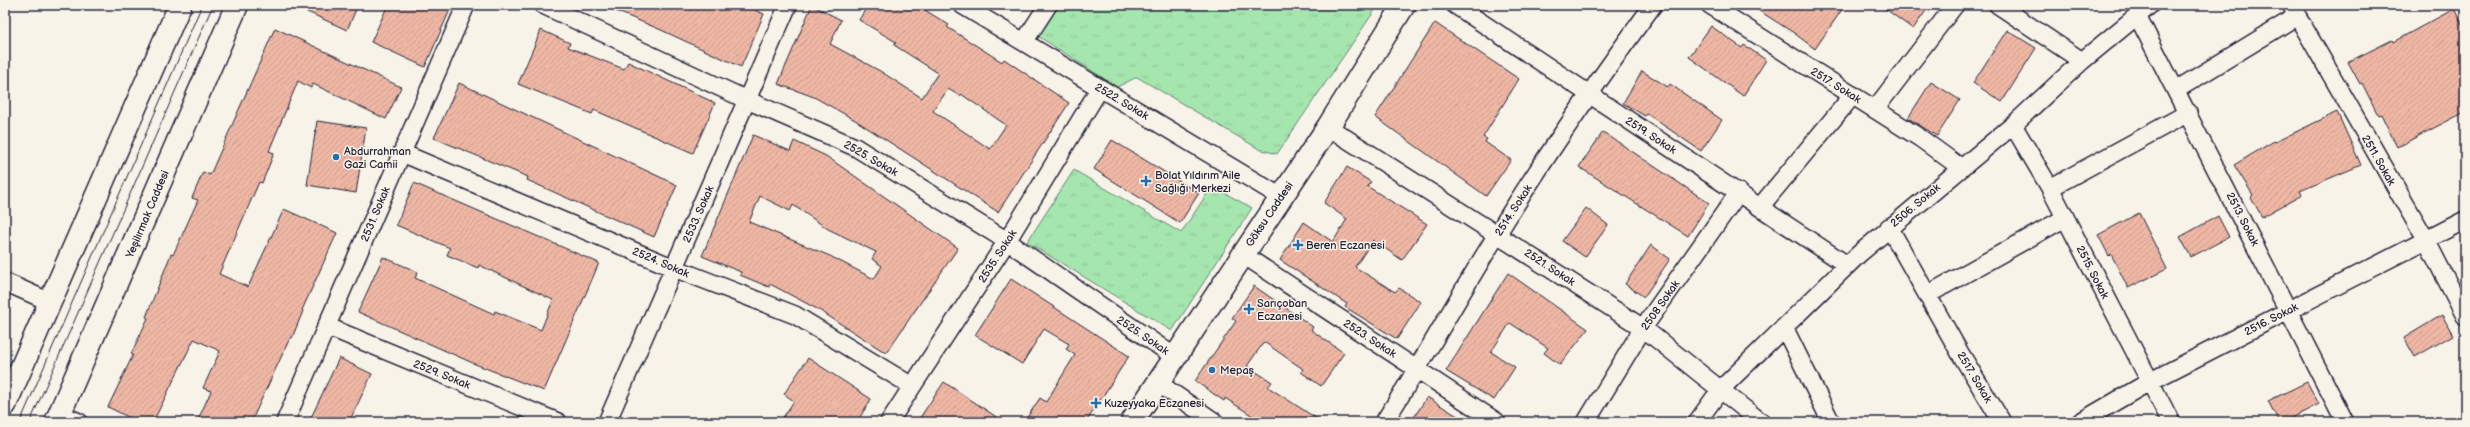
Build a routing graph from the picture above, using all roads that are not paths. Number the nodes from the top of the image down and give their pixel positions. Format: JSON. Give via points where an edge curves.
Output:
{"nodes":[{"id":1,"x":180,"y":5,"type":"edge"},
{"id":2,"x":237,"y":5,"type":"edge"},
{"id":3,"x":466,"y":5,"type":"edge"},
{"id":4,"x":543,"y":5,"type":"edge"},
{"id":5,"x":788,"y":5,"type":"edge"},
{"id":6,"x":962,"y":5,"type":"edge"},
{"id":7,"x":1048,"y":5,"type":"edge"},
{"id":8,"x":1404,"y":5,"type":"edge"},
{"id":9,"x":1455,"y":5,"type":"edge"},
{"id":10,"x":1653,"y":5,"type":"edge"},
{"id":11,"x":1710,"y":5,"type":"edge"},
{"id":12,"x":1955,"y":5,"type":"edge"},
{"id":13,"x":2000,"y":6,"type":"edge"},
{"id":14,"x":2294,"y":10,"type":"edge"},
{"id":15,"x":2144,"y":11,"type":"edge"},
{"id":16,"x":1024,"y":42,"type":"junction"},
{"id":17,"x":2082,"y":61,"type":"junction"},
{"id":18,"x":1100,"y":88,"type":"junction"},
{"id":19,"x":2176,"y":90,"type":"junction"},
{"id":20,"x":1588,"y":95,"type":"junction"},
{"id":21,"x":1853,"y":95,"type":"junction"},
{"id":22,"x":747,"y":100,"type":"junction"},
{"id":23,"x":1875,"y":109,"type":"junction"},
{"id":24,"x":2188,"y":113,"type":"junction"},
{"id":25,"x":2013,"y":125,"type":"junction"},
{"id":26,"x":1328,"y":126,"type":"junction"},
{"id":27,"x":402,"y":152,"type":"junction"},
{"id":28,"x":1960,"y":167,"type":"junction"},
{"id":29,"x":2050,"y":188,"type":"junction"},
{"id":30,"x":1739,"y":192,"type":"junction"},
{"id":31,"x":1281,"y":197,"type":"junction"},
{"id":32,"x":1760,"y":207,"type":"junction"},
{"id":33,"x":2065,"y":218,"type":"junction"},
{"id":34,"x":2465,"y":220,"type":"edge"},
{"id":35,"x":1889,"y":227,"type":"junction"},
{"id":36,"x":1498,"y":233,"type":"junction"},
{"id":37,"x":2426,"y":240,"type":"junction"},
{"id":38,"x":1007,"y":241,"type":"junction"},
{"id":39,"x":1242,"y":254,"type":"junction"},
{"id":40,"x":1847,"y":265,"type":"junction"},
{"id":41,"x":674,"y":268,"type":"junction"},
{"id":42,"x":5,"y":282,"type":"edge"},
{"id":43,"x":1927,"y":294,"type":"junction"},
{"id":44,"x":50,"y":302,"type":"junction"},
{"id":45,"x":2289,"y":309,"type":"junction"},
{"id":46,"x":2465,"y":316,"type":"edge"},
{"id":47,"x":326,"y":326,"type":"junction"},
{"id":48,"x":1784,"y":327,"type":"junction"},
{"id":49,"x":1643,"y":328,"type":"junction"},
{"id":50,"x":1175,"y":357,"type":"junction"},
{"id":51,"x":1418,"y":370,"type":"junction"},
{"id":52,"x":2149,"y":382,"type":"junction"},
{"id":53,"x":1158,"y":383,"type":"junction"},
{"id":54,"x":912,"y":386,"type":"junction"},
{"id":55,"x":1720,"y":390,"type":"junction"},
{"id":56,"x":5,"y":405,"type":"edge"},
{"id":57,"x":65,"y":419,"type":"edge"},
{"id":58,"x":285,"y":422,"type":"edge"},
{"id":59,"x":558,"y":422,"type":"edge"},
{"id":60,"x":607,"y":422,"type":"edge"},
{"id":61,"x":890,"y":422,"type":"edge"},
{"id":62,"x":1132,"y":422,"type":"edge"},
{"id":63,"x":1215,"y":422,"type":"edge"},
{"id":64,"x":1384,"y":422,"type":"edge"},
{"id":65,"x":1498,"y":422,"type":"edge"},
{"id":66,"x":1586,"y":422,"type":"edge"},
{"id":67,"x":1697,"y":422,"type":"edge"},
{"id":68,"x":1761,"y":422,"type":"edge"},
{"id":69,"x":1831,"y":422,"type":"edge"},
{"id":70,"x":2002,"y":422,"type":"edge"},
{"id":71,"x":2080,"y":422,"type":"edge"},
{"id":72,"x":2171,"y":422,"type":"edge"},
{"id":73,"x":2345,"y":422,"type":"edge"}],
"edges":[{"from":1,"to":44,"type":"main road"},
{"from":2,"to":57,"type":"main road","name":"Yeşilırmak Caddesi"},
{"from":3,"to":27,"type":"street","name":"2531. Sokak"},
{"from":4,"to":22,"type":"street","name":"2525. Sokak"},
{"from":5,"to":22,"type":"street","name":"2533. Sokak"},
{"from":6,"to":16,"type":"street","name":"2522. Sokak"},
{"from":7,"to":16,"type":"street"},
{"from":8,"to":26,"type":"main road","name":"Göksu Caddesi"},
{"from":9,"to":20,"type":"street","name":"2519. Sokak"},
{"from":10,"to":20,"type":"street","name":"2514. Sokak"},
{"from":11,"to":21,"type":"street","name":"2517. Sokak"},
{"from":12,"to":23,"type":"street"},
{"from":13,"to":17,"type":"street"},
{"from":14,"to":19,"type":"street"},
{"from":14,"to":37,"type":"street","name":"2511. Sokak"},
{"from":15,"to":17,"type":"street","name":"2506. Sokak"},
{"from":15,"to":19,"type":"street","name":"2513. Sokak"},
{"from":16,"to":18,"type":"street","name":"2522. Sokak"},
{"from":17,"to":25,"type":"street","name":"2506. Sokak"},
{"from":18,"to":31,"type":"street","name":"2522. Sokak"},
{"from":18,"to":38,"type":"street","name":"2535. Sokak"},
{"from":19,"to":24,"type":"street","name":"2513. Sokak"},
{"from":20,"to":30,"type":"street","name":"2519. Sokak"},
{"from":20,"to":36,"type":"street","name":"2514. Sokak"},
{"from":21,"to":23,"type":"street","name":"2517. Sokak"},
{"from":21,"to":32,"type":"street"},
{"from":22,"to":38,"type":"street","name":"2525. Sokak","via":[[856,147]]},
{"from":22,"to":41,"type":"street","name":"2533. Sokak"},
{"from":23,"to":28,"type":"street","name":"2517. Sokak"},
{"from":24,"to":29,"type":"street"},
{"from":24,"to":45,"type":"street","name":"2513. Sokak"},
{"from":25,"to":28,"type":"street","name":"2506. Sokak"},
{"from":25,"to":29,"type":"street","name":"2515. Sokak"},
{"from":26,"to":31,"type":"main road","name":"Göksu Caddesi"},
{"from":26,"to":36,"type":"street","name":"2521. Sokak"},
{"from":27,"to":41,"type":"street","name":"2524. Sokak"},
{"from":27,"to":47,"type":"street","name":"2531. Sokak"},
{"from":28,"to":35,"type":"street","name":"2506. Sokak"},
{"from":29,"to":33,"type":"street","name":"2515. Sokak"},
{"from":30,"to":32,"type":"street","name":"2519. Sokak"},
{"from":30,"to":49,"type":"street","name":"2508 Sokak"},
{"from":31,"to":39,"type":"main road","name":"Göksu Caddesi"},
{"from":32,"to":40,"type":"street","name":"2519. Sokak"},
{"from":33,"to":43,"type":"street"},
{"from":33,"to":52,"type":"street","name":"2515. Sokak"},
{"from":34,"to":37,"type":"street","name":"2516. Sokak"},
{"from":35,"to":40,"type":"street","name":"2506. Sokak"},
{"from":35,"to":43,"type":"street","name":"2517. Sokak"},
{"from":36,"to":49,"type":"street","name":"2521. Sokak"},
{"from":36,"to":51,"type":"street","name":"2514. Sokak"},
{"from":37,"to":45,"type":"street","name":"2516. Sokak"},
{"from":37,"to":46,"type":"street","name":"2511. Sokak"},
{"from":38,"to":50,"type":"street","name":"2525. Sokak"},
{"from":38,"to":54,"type":"street","name":"2535. Sokak"},
{"from":39,"to":50,"type":"main road","name":"Göksu Caddesi"},
{"from":39,"to":51,"type":"street","name":"2523. Sokak"},
{"from":40,"to":48,"type":"street","name":"2506. Sokak"},
{"from":41,"to":54,"type":"street","name":"2524. Sokak","via":[[795,315]]},
{"from":41,"to":60,"type":"street","name":"2533. Sokak"},
{"from":42,"to":44,"type":"street"},
{"from":43,"to":70,"type":"street","name":"2517. Sokak"},
{"from":44,"to":56,"type":"main road"},
{"from":45,"to":52,"type":"street","name":"2516. Sokak"},
{"from":45,"to":73,"type":"street","name":"2513. Sokak"},
{"from":47,"to":58,"type":"street","name":"2531. Sokak"},
{"from":47,"to":59,"type":"street","name":"2529. Sokak"},
{"from":48,"to":55,"type":"street","name":"2506. Sokak"},
{"from":48,"to":69,"type":"street"},
{"from":49,"to":55,"type":"street","name":"2521. Sokak"},
{"from":49,"to":66,"type":"street","name":"2508 Sokak"},
{"from":50,"to":53,"type":"main road","name":"Göksu Caddesi"},
{"from":51,"to":64,"type":"street","name":"2514. Sokak"},
{"from":51,"to":65,"type":"street","name":"2523. Sokak"},
{"from":52,"to":71,"type":"street","name":"2516. Sokak"},
{"from":52,"to":72,"type":"street","name":"2515. Sokak"},
{"from":53,"to":62,"type":"main road","name":"Göksu Caddesi"},
{"from":53,"to":63,"type":"street"},
{"from":54,"to":61,"type":"street","name":"2535. Sokak"},
{"from":55,"to":67,"type":"street","name":"2506. Sokak"},
{"from":55,"to":68,"type":"street","name":"2521. Sokak"}]}
